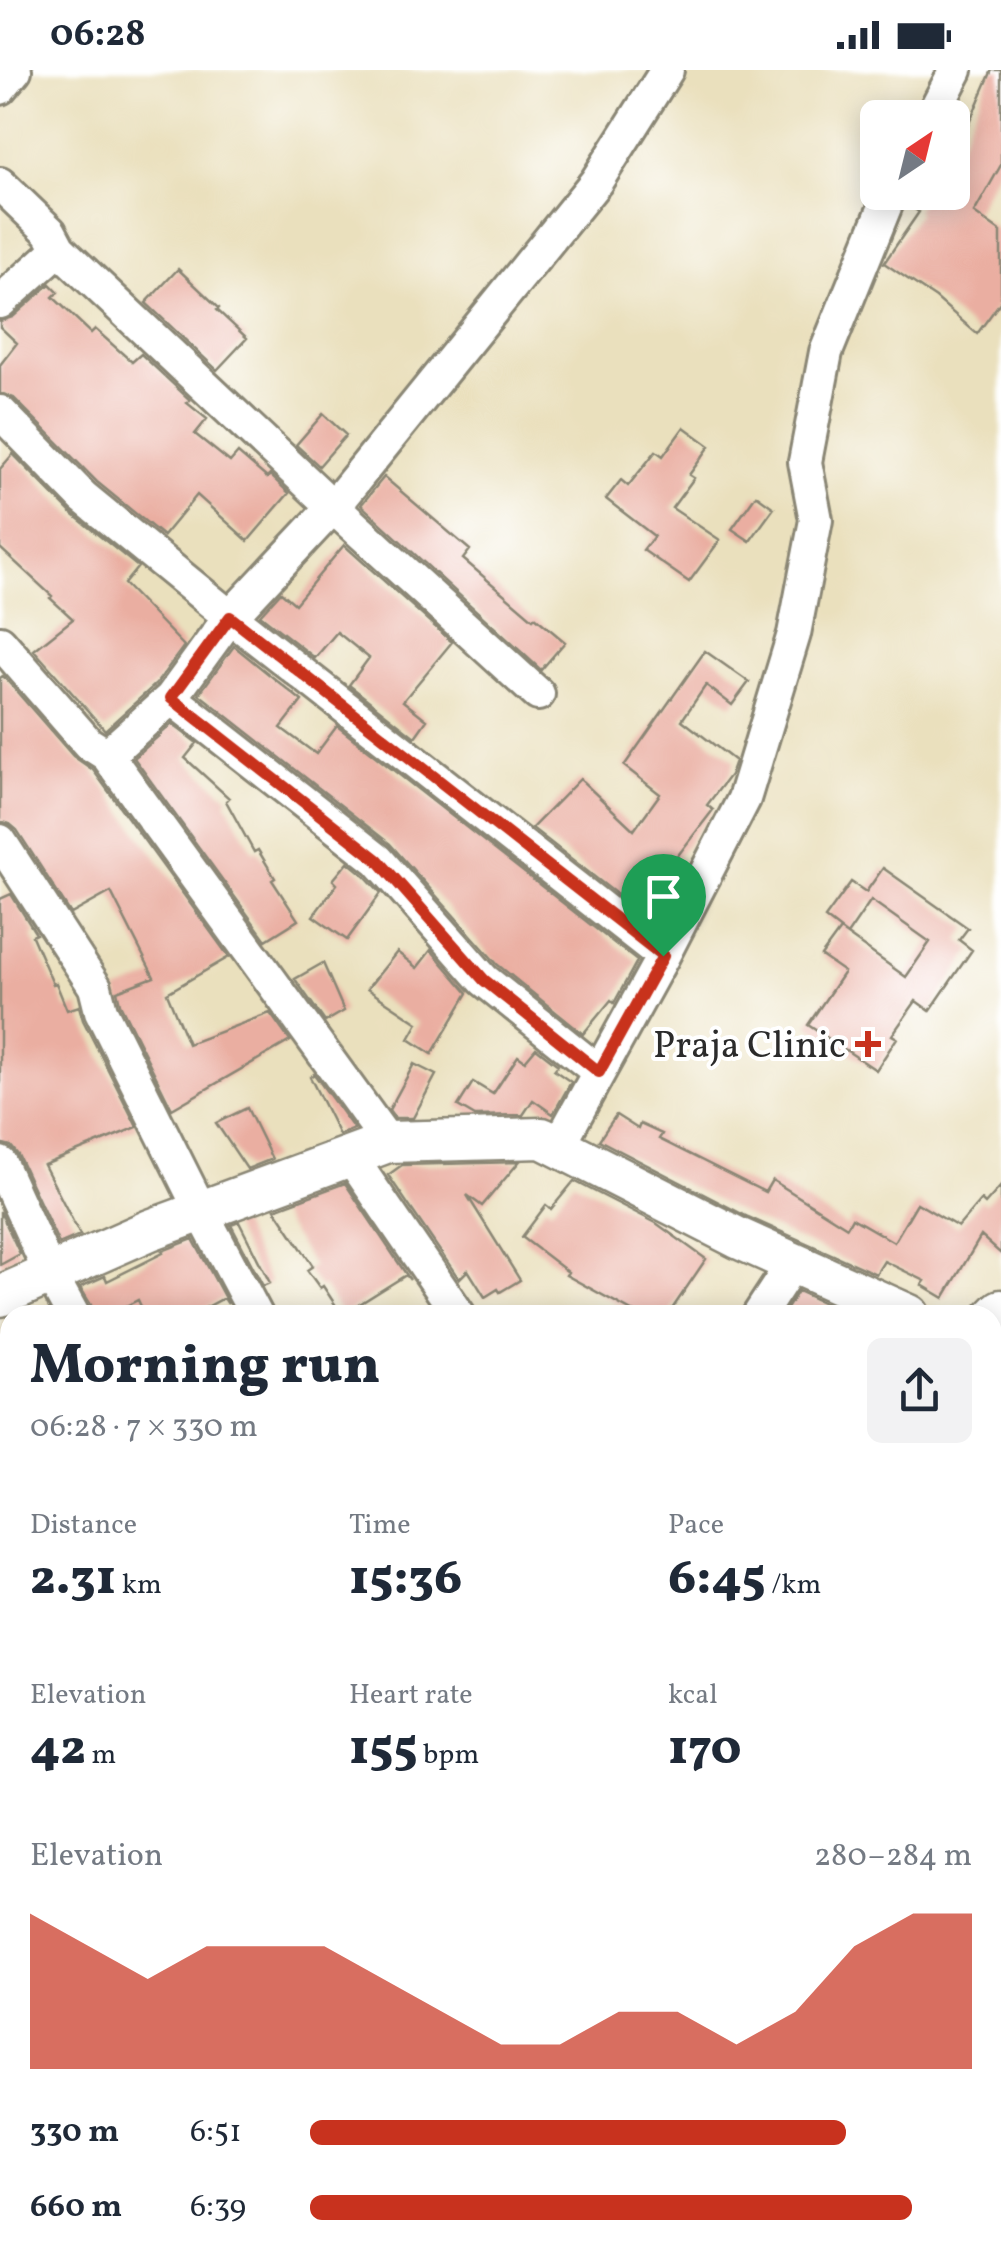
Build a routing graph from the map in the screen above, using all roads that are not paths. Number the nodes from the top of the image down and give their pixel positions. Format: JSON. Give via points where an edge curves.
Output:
{"nodes":[{"id":1,"x":15,"y":70,"type":"edge"},
{"id":2,"x":667,"y":70,"type":"edge"},
{"id":3,"x":956,"y":70,"type":"edge"},
{"id":4,"x":0,"y":88,"type":"edge"},
{"id":5,"x":940,"y":100,"type":"edge"},
{"id":6,"x":0,"y":184,"type":"edge"},
{"id":7,"x":884,"y":210,"type":"edge"},
{"id":8,"x":58,"y":249,"type":"junction"},
{"id":9,"x":0,"y":302,"type":"edge"},
{"id":10,"x":0,"y":412,"type":"edge"},
{"id":11,"x":334,"y":507,"type":"junction"},
{"id":12,"x":230,"y":617,"type":"junction"},
{"id":13,"x":0,"y":642,"type":"edge"},
{"id":14,"x":538,"y":694,"type":"dead end"},
{"id":15,"x":171,"y":698,"type":"junction"},
{"id":16,"x":107,"y":756,"type":"junction"},
{"id":17,"x":0,"y":840,"type":"edge"},
{"id":18,"x":663,"y":956,"type":"junction"},
{"id":19,"x":599,"y":1072,"type":"junction"},
{"id":20,"x":388,"y":1142,"type":"junction"},
{"id":21,"x":558,"y":1145,"type":"junction"},
{"id":22,"x":350,"y":1156,"type":"junction"},
{"id":23,"x":0,"y":1163,"type":"edge"},
{"id":24,"x":201,"y":1211,"type":"junction"},
{"id":25,"x":793,"y":1263,"type":"junction"},
{"id":26,"x":50,"y":1273,"type":"junction"},
{"id":27,"x":0,"y":1296,"type":"edge"},
{"id":28,"x":67,"y":1305,"type":"edge"},
{"id":29,"x":251,"y":1305,"type":"edge"},
{"id":30,"x":452,"y":1305,"type":"edge"},
{"id":31,"x":766,"y":1305,"type":"edge"},
{"id":32,"x":887,"y":1305,"type":"edge"}],
"edges":[{"from":1,"to":4,"type":"street"},
{"from":2,"to":11,"type":"street","via":[[596,182]]},
{"from":3,"to":5,"type":"street"},
{"from":6,"to":8,"type":"street","via":[[50,232]]},
{"from":7,"to":18,"type":"street","via":[[826,352],[805,462],[816,520],[794,634],[744,800]]},
{"from":8,"to":9,"type":"street"},
{"from":8,"to":11,"type":"street"},
{"from":10,"to":12,"type":"street","via":[[83,497]]},
{"from":11,"to":12,"type":"street"},
{"from":11,"to":14,"type":"street"},
{"from":12,"to":15,"type":"street"},
{"from":12,"to":18,"type":"street"},
{"from":13,"to":16,"type":"street"},
{"from":15,"to":16,"type":"street"},
{"from":15,"to":19,"type":"street","via":[[378,860],[484,980]]},
{"from":16,"to":20,"type":"street"},
{"from":17,"to":24,"type":"street","via":[[95,986]]},
{"from":18,"to":19,"type":"street"},
{"from":19,"to":21,"type":"street"},
{"from":20,"to":21,"type":"street","via":[[542,1138]]},
{"from":20,"to":22,"type":"street"},
{"from":21,"to":25,"type":"street"},
{"from":22,"to":24,"type":"street"},
{"from":22,"to":30,"type":"street"},
{"from":23,"to":26,"type":"street"},
{"from":24,"to":26,"type":"street"},
{"from":24,"to":29,"type":"street"},
{"from":25,"to":31,"type":"street"},
{"from":25,"to":32,"type":"street"},
{"from":26,"to":27,"type":"street"},
{"from":26,"to":28,"type":"street"}]}
